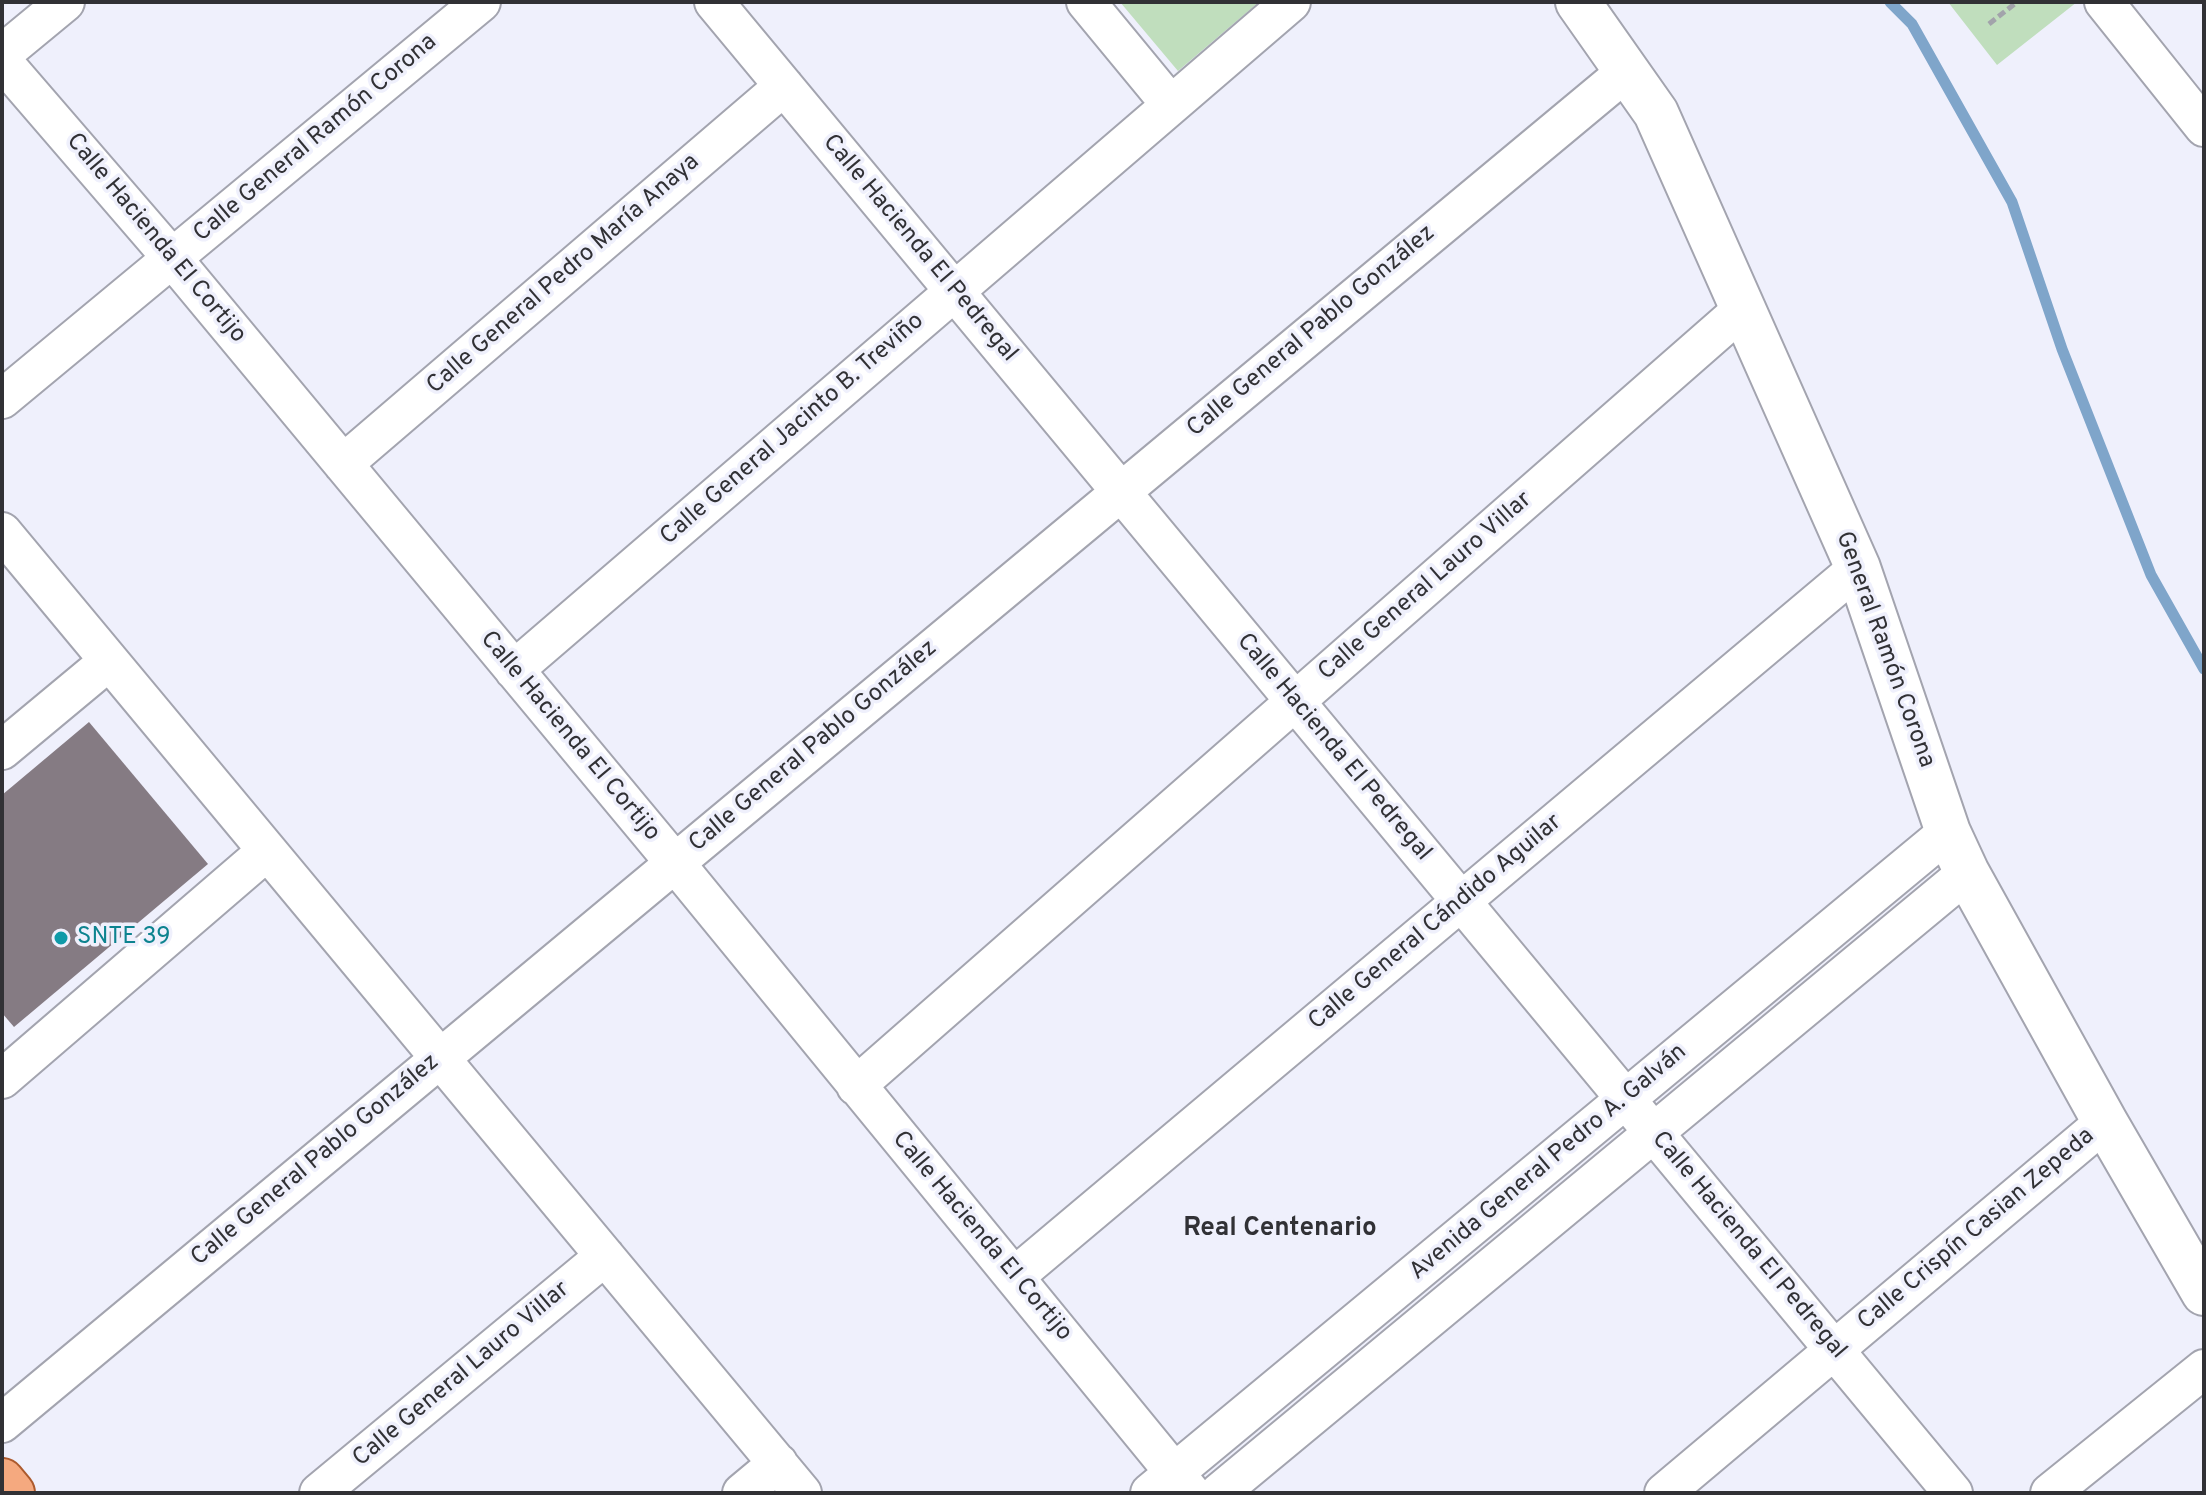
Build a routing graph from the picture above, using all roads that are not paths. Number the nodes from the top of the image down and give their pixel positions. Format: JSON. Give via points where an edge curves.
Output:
{"nodes":[{"id":1,"x":65,"y":2,"type":"edge"},
{"id":2,"x":481,"y":2,"type":"edge"},
{"id":3,"x":714,"y":2,"type":"edge"},
{"id":4,"x":1086,"y":2,"type":"edge"},
{"id":5,"x":1291,"y":2,"type":"edge"},
{"id":6,"x":1578,"y":2,"type":"edge"},
{"id":7,"x":2104,"y":2,"type":"edge"},
{"id":8,"x":2,"y":54,"type":"edge"},
{"id":9,"x":2,"y":61,"type":"edge"},
{"id":10,"x":1627,"y":71,"type":"junction"},
{"id":11,"x":784,"y":86,"type":"junction"},
{"id":12,"x":1171,"y":105,"type":"junction"},
{"id":13,"x":2204,"y":127,"type":"edge"},
{"id":14,"x":172,"y":258,"type":"junction"},
{"id":15,"x":954,"y":292,"type":"junction"},
{"id":16,"x":1743,"y":309,"type":"junction"},
{"id":17,"x":2,"y":399,"type":"edge"},
{"id":18,"x":343,"y":464,"type":"junction"},
{"id":19,"x":1121,"y":492,"type":"junction"},
{"id":20,"x":2,"y":532,"type":"edge"},
{"id":21,"x":1858,"y":568,"type":"junction"},
{"id":22,"x":109,"y":661,"type":"junction"},
{"id":23,"x":514,"y":670,"type":"junction"},
{"id":24,"x":1295,"y":702,"type":"junction"},
{"id":25,"x":2,"y":750,"type":"edge"},
{"id":26,"x":1948,"y":832,"type":"junction"},
{"id":27,"x":267,"y":851,"type":"junction"},
{"id":28,"x":675,"y":863,"type":"junction"},
{"id":29,"x":1967,"y":873,"type":"junction"},
{"id":30,"x":1461,"y":902,"type":"junction"},
{"id":31,"x":440,"y":1058,"type":"junction"},
{"id":32,"x":2,"y":1079,"type":"edge"},
{"id":33,"x":856,"y":1086,"type":"junction"},
{"id":34,"x":1626,"y":1099,"type":"junction"},
{"id":35,"x":2105,"y":1122,"type":"junction"},
{"id":36,"x":1654,"y":1132,"type":"junction"},
{"id":37,"x":605,"y":1256,"type":"junction"},
{"id":38,"x":1014,"y":1277,"type":"junction"},
{"id":39,"x":2204,"y":1293,"type":"edge"},
{"id":40,"x":1834,"y":1350,"type":"junction"},
{"id":41,"x":2204,"y":1369,"type":"edge"},
{"id":42,"x":2,"y":1423,"type":"edge"},
{"id":43,"x":778,"y":1463,"type":"junction"},
{"id":44,"x":2,"y":1481,"type":"edge"},
{"id":45,"x":1172,"y":1486,"type":"edge"},
{"id":46,"x":12,"y":1493,"type":"edge"},
{"id":47,"x":319,"y":1493,"type":"edge"},
{"id":48,"x":742,"y":1493,"type":"edge"},
{"id":49,"x":802,"y":1493,"type":"edge"},
{"id":50,"x":1219,"y":1493,"type":"edge"},
{"id":51,"x":1664,"y":1493,"type":"edge"},
{"id":52,"x":1953,"y":1493,"type":"edge"},
{"id":53,"x":2050,"y":1493,"type":"edge"}],
"edges":[{"from":1,"to":8,"type":"street"},
{"from":2,"to":14,"type":"street","name":"Calle General Ramón Corona"},
{"from":3,"to":11,"type":"street","name":"Calle Hacienda El Pedregal"},
{"from":4,"to":12,"type":"street"},
{"from":5,"to":12,"type":"street","name":"Calle General Jacinto B. Treviño"},
{"from":6,"to":10,"type":"street","name":"General Ramón Corona"},
{"from":7,"to":13,"type":"street"},
{"from":9,"to":14,"type":"street","name":"Calle Hacienda El Cortijo"},
{"from":10,"to":16,"type":"street","name":"General Ramón Corona","via":[[1656,113]]},
{"from":10,"to":19,"type":"street","name":"Calle General Pablo González"},
{"from":11,"to":15,"type":"street","name":"Calle Hacienda El Pedregal"},
{"from":11,"to":18,"type":"street","name":"Calle General Pedro María Anaya"},
{"from":12,"to":15,"type":"street","name":"Calle General Jacinto B. Treviño"},
{"from":14,"to":17,"type":"street","name":"Calle General Ramón Corona"},
{"from":14,"to":18,"type":"street","name":"Calle Hacienda El Cortijo"},
{"from":15,"to":19,"type":"street","name":"Calle Hacienda El Pedregal"},
{"from":15,"to":23,"type":"street","name":"Calle General Jacinto B. Treviño"},
{"from":16,"to":21,"type":"street","name":"General Ramón Corona"},
{"from":16,"to":24,"type":"street","name":"Calle General Lauro Villar"},
{"from":18,"to":23,"type":"street","name":"Calle Hacienda El Cortijo"},
{"from":19,"to":24,"type":"street","name":"Calle Hacienda El Pedregal"},
{"from":19,"to":28,"type":"street","name":"Calle General Pablo González"},
{"from":20,"to":22,"type":"street"},
{"from":21,"to":26,"type":"street","name":"General Ramón Corona"},
{"from":21,"to":30,"type":"street","name":"Calle General Cándido Aguilar"},
{"from":22,"to":25,"type":"street"},
{"from":22,"to":27,"type":"street"},
{"from":23,"to":28,"type":"street","name":"Calle Hacienda El Cortijo"},
{"from":24,"to":30,"type":"street","name":"Calle Hacienda El Pedregal"},
{"from":24,"to":33,"type":"street","name":"Calle General Lauro Villar"},
{"from":26,"to":29,"type":"street","name":"General Ramón Corona"},
{"from":26,"to":34,"type":"street","name":"Avenida General Pedro A. Galván"},
{"from":27,"to":31,"type":"street"},
{"from":27,"to":32,"type":"street"},
{"from":28,"to":31,"type":"street","name":"Calle General Pablo González"},
{"from":28,"to":33,"type":"street","name":"Calle Hacienda El Cortijo"},
{"from":29,"to":35,"type":"street","name":"General Ramón Corona"},
{"from":29,"to":36,"type":"street","name":"Avenida General Pedro A. Galván"},
{"from":30,"to":34,"type":"street","name":"Calle Hacienda El Pedregal"},
{"from":30,"to":38,"type":"street","name":"Calle General Cándido Aguilar"},
{"from":31,"to":37,"type":"street"},
{"from":31,"to":42,"type":"street","name":"Calle General Pablo González"},
{"from":33,"to":38,"type":"street","name":"Calle Hacienda El Cortijo"},
{"from":34,"to":36,"type":"street","name":"Calle Hacienda El Pedregal"},
{"from":34,"to":45,"type":"street","name":"Avenida General Pedro A. Galván"},
{"from":35,"to":39,"type":"street","name":"General Ramón Corona"},
{"from":35,"to":40,"type":"street","name":"Calle Crispín Casian Zepeda"},
{"from":36,"to":40,"type":"street","name":"Calle Hacienda El Pedregal"},
{"from":36,"to":50,"type":"street","name":"Avenida General Pedro A. Galván"},
{"from":37,"to":43,"type":"street"},
{"from":37,"to":47,"type":"street","name":"Calle General Lauro Villar"},
{"from":38,"to":45,"type":"street","name":"Calle Hacienda El Cortijo"},
{"from":40,"to":51,"type":"street","name":"Calle Crispín Casian Zepeda"},
{"from":40,"to":52,"type":"street","name":"Calle Hacienda El Pedregal"},
{"from":41,"to":53,"type":"street"},
{"from":43,"to":48,"type":"street"},
{"from":43,"to":49,"type":"street"},
{"from":44,"to":46,"type":"main road"}]}
